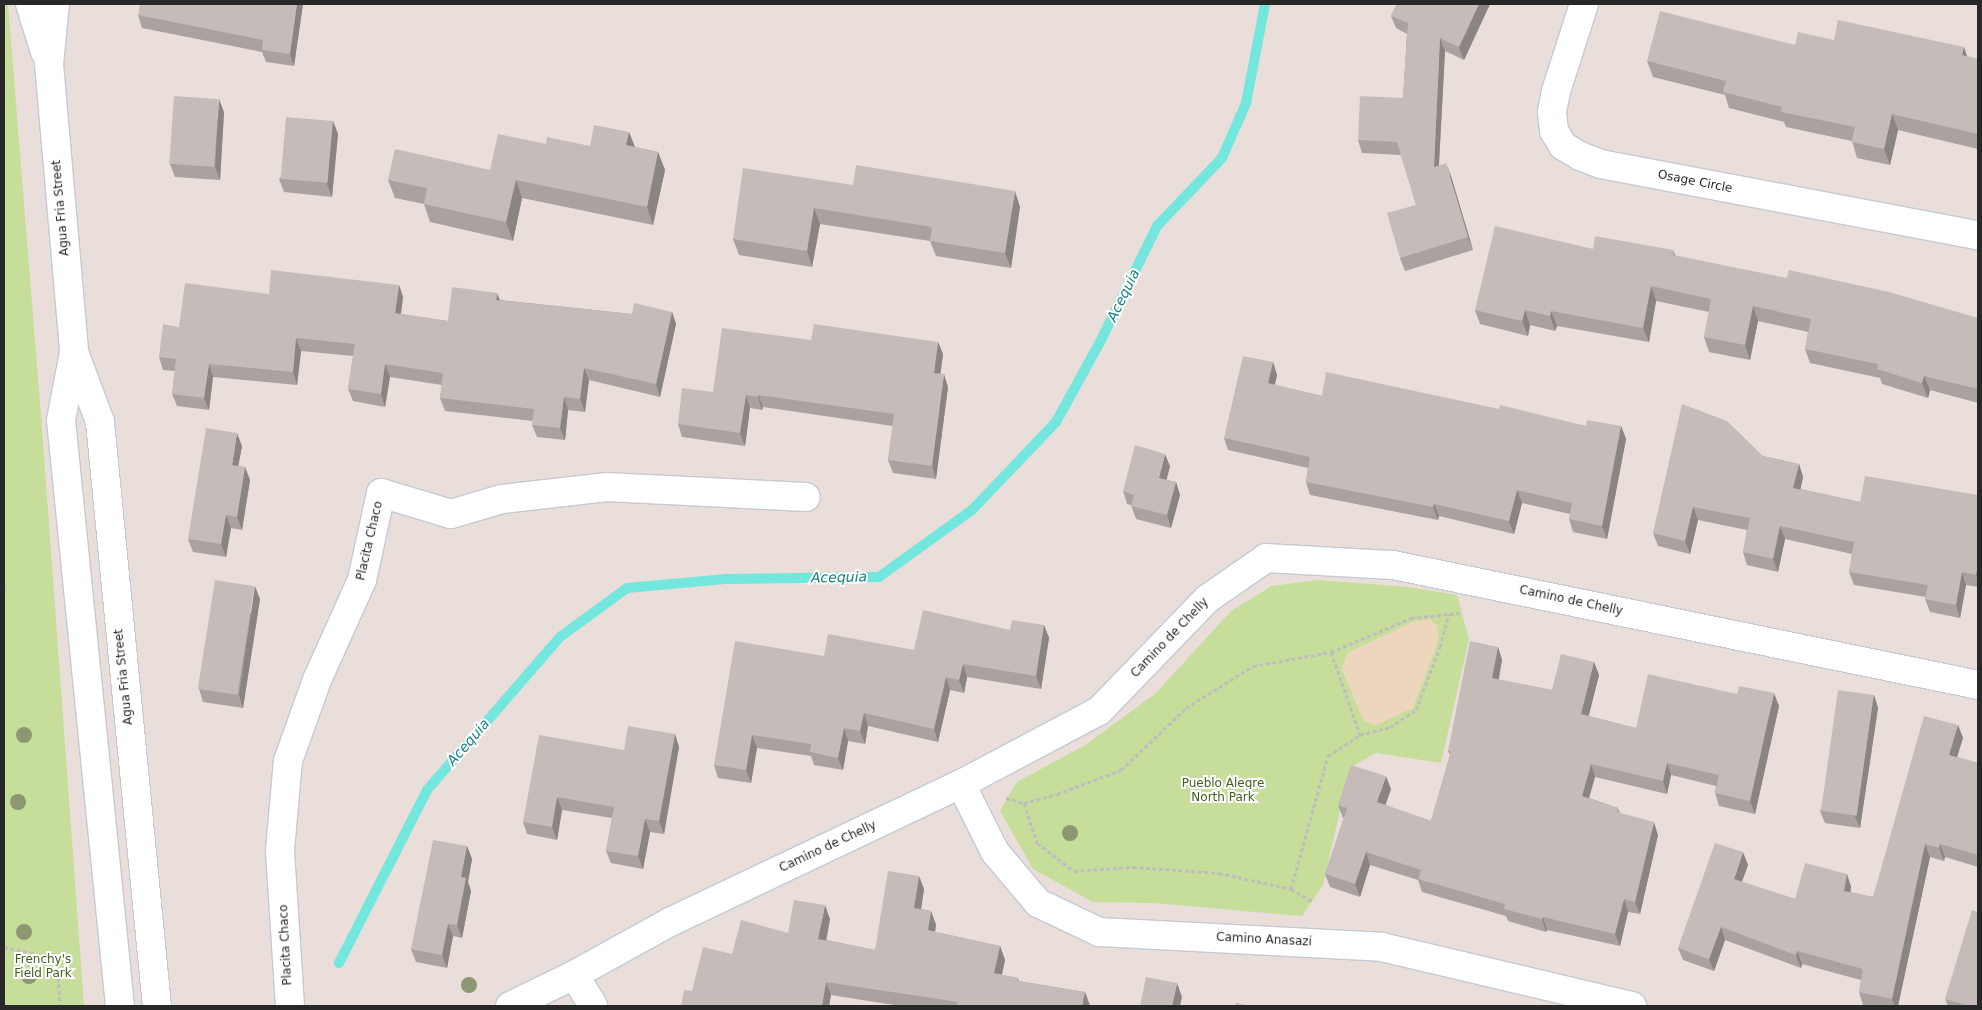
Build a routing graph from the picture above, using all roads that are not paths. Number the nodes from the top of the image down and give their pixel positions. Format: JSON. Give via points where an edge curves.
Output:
{"nodes":[{"id":1,"x":30,"y":4,"type":"edge"},
{"id":2,"x":55,"y":4,"type":"edge"},
{"id":3,"x":1584,"y":4,"type":"edge"},
{"id":4,"x":49,"y":64,"type":"junction"},
{"id":5,"x":1978,"y":235,"type":"edge"},
{"id":6,"x":74,"y":352,"type":"junction"},
{"id":7,"x":806,"y":497,"type":"dead end"},
{"id":8,"x":1978,"y":685,"type":"edge"},
{"id":9,"x":961,"y":784,"type":"junction"},
{"id":10,"x":574,"y":975,"type":"junction"},
{"id":11,"x":120,"y":1006,"type":"edge"},
{"id":12,"x":157,"y":1006,"type":"edge"},
{"id":13,"x":290,"y":1006,"type":"edge"},
{"id":14,"x":510,"y":1006,"type":"edge"},
{"id":15,"x":593,"y":1006,"type":"edge"},
{"id":16,"x":1632,"y":1006,"type":"edge"}],
"edges":[{"from":1,"to":4,"type":"street","name":"Agua Fria Street"},
{"from":2,"to":4,"type":"street","name":"Agua Fria Street"},
{"from":3,"to":5,"type":"street","name":"Osage Circle","via":[[1552,112],[1554,131],[1563,146],[1580,156],[1601,164]]},
{"from":4,"to":6,"type":"street","name":"Agua Fria Street"},
{"from":6,"to":11,"type":"street","name":"Agua Fria Street","via":[[62,420]]},
{"from":6,"to":12,"type":"street","name":"Agua Fria Street","via":[[100,422]]},
{"from":7,"to":13,"type":"street","name":"Placita Chaco","via":[[607,486],[502,498],[451,514],[381,493],[362,580],[317,680],[288,761],[280,850]]},
{"from":8,"to":9,"type":"street","name":"Camino de Chelly","via":[[1393,565],[1266,558],[1207,600],[1099,712]]},
{"from":9,"to":10,"type":"street","name":"Camino de Chelly","via":[[670,922]]},
{"from":9,"to":16,"type":"street","name":"Camino Anasazi","via":[[995,852],[1038,903],[1100,932],[1382,946]]},
{"from":10,"to":14,"type":"street","name":"Camino de Chelly"},
{"from":10,"to":15,"type":"street"}]}
